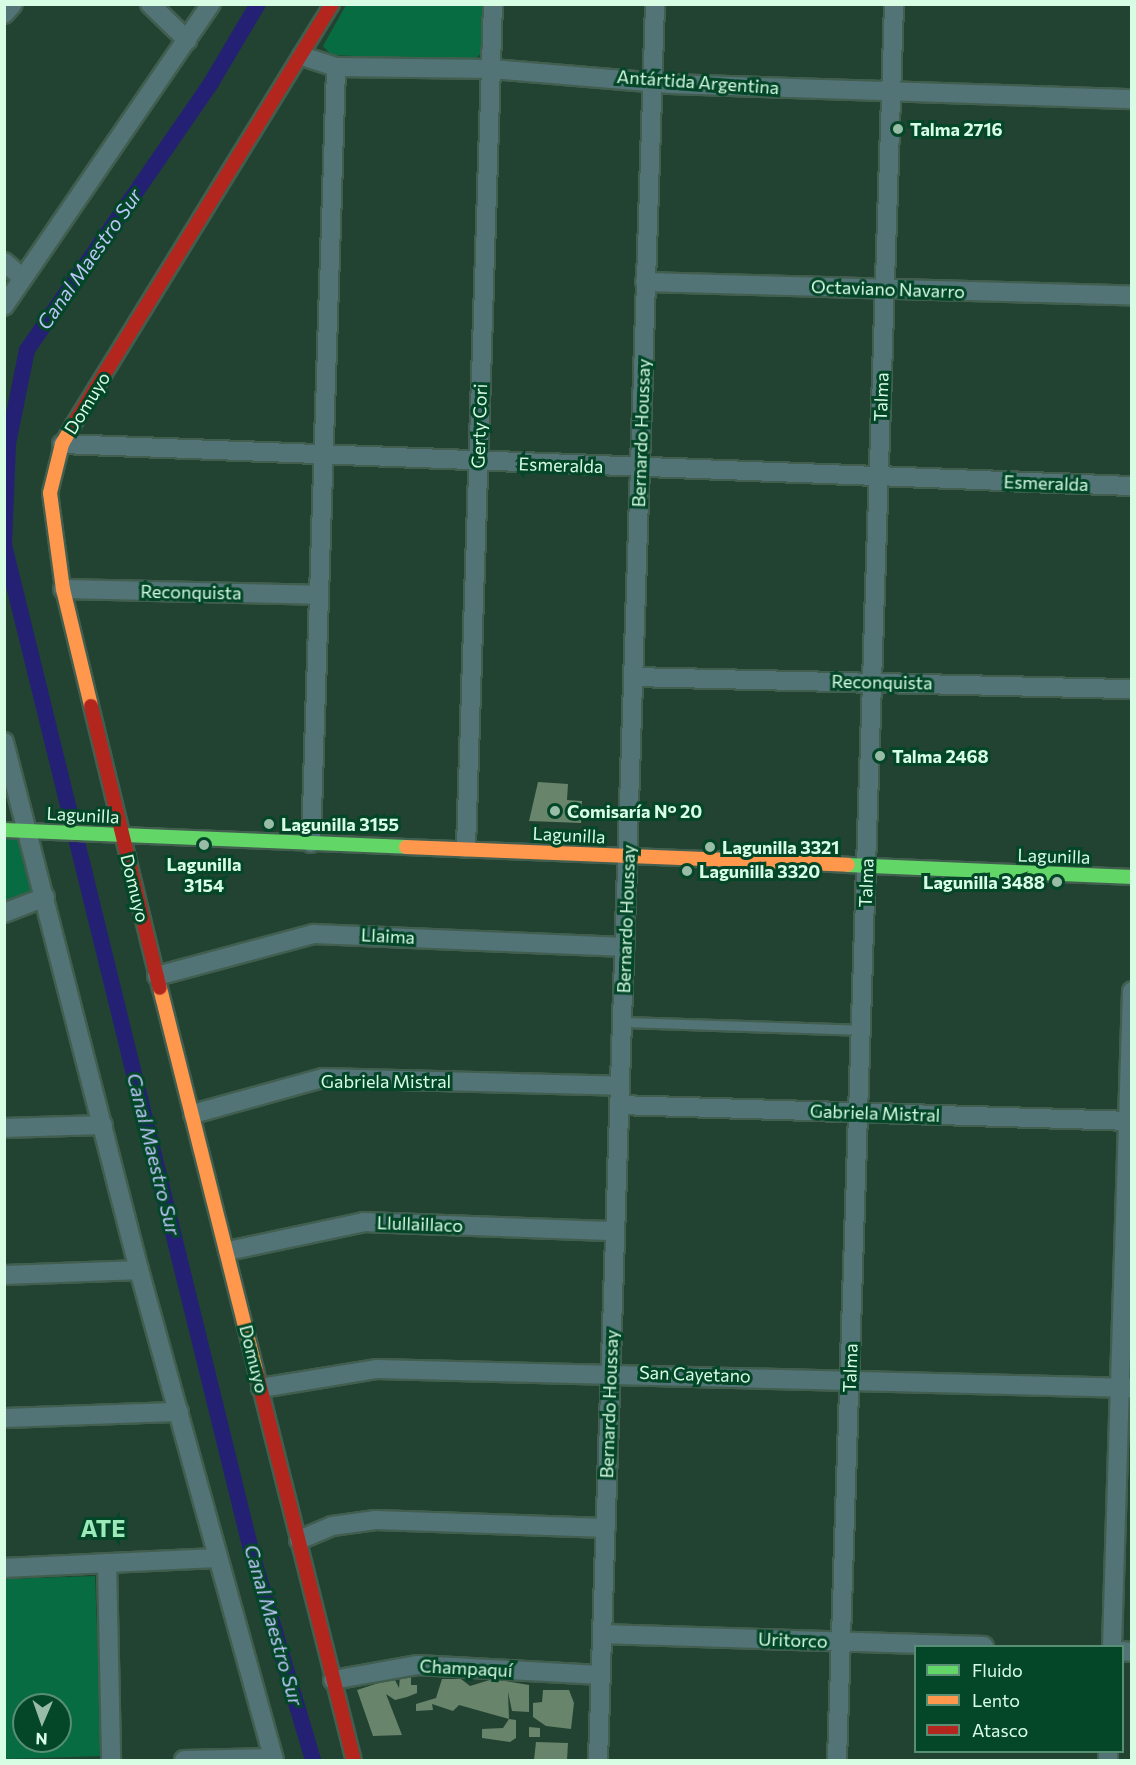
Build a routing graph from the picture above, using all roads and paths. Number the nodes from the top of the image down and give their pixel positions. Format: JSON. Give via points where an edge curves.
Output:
{"nodes":[{"id":1,"x":13,"y":4,"type":"edge"},
{"id":2,"x":150,"y":4,"type":"edge"},
{"id":3,"x":211,"y":4,"type":"edge"},
{"id":4,"x":332,"y":4,"type":"edge"},
{"id":5,"x":493,"y":4,"type":"edge"},
{"id":6,"x":655,"y":4,"type":"edge"},
{"id":7,"x":894,"y":4,"type":"edge"},
{"id":8,"x":4,"y":14,"type":"edge"},
{"id":9,"x":187,"y":40,"type":"junction"},
{"id":10,"x":302,"y":56,"type":"junction"},
{"id":11,"x":336,"y":68,"type":"junction"},
{"id":12,"x":492,"y":69,"type":"junction"},
{"id":13,"x":652,"y":80,"type":"junction"},
{"id":14,"x":891,"y":91,"type":"junction"},
{"id":15,"x":1131,"y":99,"type":"edge"},
{"id":16,"x":4,"y":262,"type":"edge"},
{"id":17,"x":22,"y":277,"type":"junction"},
{"id":18,"x":645,"y":282,"type":"junction"},
{"id":19,"x":885,"y":289,"type":"junction"},
{"id":20,"x":1131,"y":296,"type":"edge"},
{"id":21,"x":4,"y":306,"type":"edge"},
{"id":22,"x":62,"y":444,"type":"junction"},
{"id":23,"x":321,"y":455,"type":"junction"},
{"id":24,"x":478,"y":461,"type":"junction"},
{"id":25,"x":640,"y":468,"type":"junction"},
{"id":26,"x":879,"y":478,"type":"junction"},
{"id":27,"x":1131,"y":486,"type":"edge"},
{"id":28,"x":63,"y":589,"type":"junction"},
{"id":29,"x":318,"y":595,"type":"junction"},
{"id":30,"x":633,"y":677,"type":"junction"},
{"id":31,"x":872,"y":682,"type":"junction"},
{"id":32,"x":1131,"y":689,"type":"edge"},
{"id":33,"x":4,"y":742,"type":"edge"},
{"id":34,"x":4,"y":830,"type":"edge"},
{"id":35,"x":29,"y":831,"type":"junction"},
{"id":36,"x":122,"y":835,"type":"junction"},
{"id":37,"x":311,"y":843,"type":"junction"},
{"id":38,"x":466,"y":848,"type":"junction"},
{"id":39,"x":628,"y":856,"type":"junction"},
{"id":40,"x":866,"y":866,"type":"junction"},
{"id":41,"x":1131,"y":877,"type":"edge"},
{"id":42,"x":45,"y":897,"type":"junction"},
{"id":43,"x":4,"y":913,"type":"edge"},
{"id":44,"x":625,"y":947,"type":"junction"},
{"id":45,"x":157,"y":976,"type":"junction"},
{"id":46,"x":1131,"y":991,"type":"edge"},
{"id":47,"x":622,"y":1022,"type":"junction"},
{"id":48,"x":861,"y":1030,"type":"junction"},
{"id":49,"x":620,"y":1086,"type":"junction"},
{"id":50,"x":619,"y":1105,"type":"junction"},
{"id":51,"x":858,"y":1112,"type":"junction"},
{"id":52,"x":193,"y":1114,"type":"junction"},
{"id":53,"x":1130,"y":1121,"type":"edge"},
{"id":54,"x":103,"y":1125,"type":"junction"},
{"id":55,"x":4,"y":1128,"type":"edge"},
{"id":56,"x":615,"y":1231,"type":"junction"},
{"id":57,"x":228,"y":1251,"type":"junction"},
{"id":58,"x":139,"y":1270,"type":"junction"},
{"id":59,"x":4,"y":1275,"type":"edge"},
{"id":60,"x":610,"y":1374,"type":"junction"},
{"id":61,"x":850,"y":1379,"type":"junction"},
{"id":62,"x":261,"y":1388,"type":"junction"},
{"id":63,"x":1125,"y":1388,"type":"edge"},
{"id":64,"x":179,"y":1412,"type":"junction"},
{"id":65,"x":4,"y":1418,"type":"edge"},
{"id":66,"x":606,"y":1528,"type":"junction"},
{"id":67,"x":299,"y":1539,"type":"junction"},
{"id":68,"x":218,"y":1558,"type":"junction"},
{"id":69,"x":107,"y":1563,"type":"junction"},
{"id":70,"x":4,"y":1568,"type":"edge"},
{"id":71,"x":602,"y":1634,"type":"junction"},
{"id":72,"x":841,"y":1642,"type":"junction"},
{"id":73,"x":927,"y":1645,"type":"edge"},
{"id":74,"x":1112,"y":1645,"type":"edge"},
{"id":75,"x":601,"y":1675,"type":"junction"},
{"id":76,"x":333,"y":1680,"type":"junction"},
{"id":77,"x":274,"y":1759,"type":"edge"},
{"id":78,"x":111,"y":1761,"type":"edge"},
{"id":79,"x":184,"y":1761,"type":"edge"},
{"id":80,"x":354,"y":1761,"type":"edge"},
{"id":81,"x":598,"y":1761,"type":"edge"},
{"id":82,"x":837,"y":1761,"type":"edge"}],
"edges":[{"from":1,"to":8,"type":"street"},
{"from":2,"to":9,"type":"street"},
{"from":3,"to":9,"type":"street"},
{"from":4,"to":10,"type":"street","name":"Domuyo"},
{"from":5,"to":12,"type":"street","name":"Gerty Cori"},
{"from":6,"to":13,"type":"street","name":"Bernardo Houssay"},
{"from":7,"to":14,"type":"street","name":"Talma"},
{"from":9,"to":17,"type":"street"},
{"from":10,"to":11,"type":"street","name":"Antártida Argentina"},
{"from":10,"to":22,"type":"street","name":"Domuyo"},
{"from":11,"to":12,"type":"street","name":"Antártida Argentina"},
{"from":11,"to":23,"type":"street"},
{"from":12,"to":13,"type":"street","name":"Antártida Argentina"},
{"from":12,"to":24,"type":"street","name":"Gerty Cori"},
{"from":13,"to":14,"type":"street","name":"Antártida Argentina"},
{"from":13,"to":18,"type":"street","name":"Bernardo Houssay"},
{"from":14,"to":15,"type":"street","name":"Antártida Argentina"},
{"from":14,"to":19,"type":"street","name":"Talma"},
{"from":16,"to":17,"type":"street"},
{"from":17,"to":21,"type":"street"},
{"from":18,"to":19,"type":"street","name":"Octaviano Navarro"},
{"from":18,"to":25,"type":"street","name":"Bernardo Houssay"},
{"from":19,"to":20,"type":"street","name":"Octaviano Navarro"},
{"from":19,"to":26,"type":"street","name":"Talma"},
{"from":22,"to":23,"type":"street","name":"Esmeralda"},
{"from":22,"to":28,"type":"street","name":"Domuyo","via":[[50,494]]},
{"from":23,"to":24,"type":"street","name":"Esmeralda"},
{"from":23,"to":29,"type":"street"},
{"from":24,"to":25,"type":"street","name":"Esmeralda"},
{"from":24,"to":38,"type":"street","name":"Gerty Cori"},
{"from":25,"to":26,"type":"street","name":"Esmeralda"},
{"from":25,"to":30,"type":"street","name":"Bernardo Houssay"},
{"from":26,"to":27,"type":"street","name":"Esmeralda"},
{"from":26,"to":31,"type":"street","name":"Talma"},
{"from":28,"to":29,"type":"street","name":"Reconquista"},
{"from":28,"to":36,"type":"street","name":"Domuyo"},
{"from":29,"to":37,"type":"street"},
{"from":30,"to":31,"type":"street","name":"Reconquista"},
{"from":30,"to":39,"type":"street","name":"Bernardo Houssay"},
{"from":31,"to":32,"type":"street","name":"Reconquista"},
{"from":31,"to":40,"type":"street","name":"Talma"},
{"from":33,"to":35,"type":"street"},
{"from":34,"to":35,"type":"street","name":"Lagunilla"},
{"from":35,"to":36,"type":"street","name":"Lagunilla"},
{"from":35,"to":42,"type":"street"},
{"from":36,"to":37,"type":"street","name":"Lagunilla"},
{"from":36,"to":45,"type":"street","name":"Domuyo"},
{"from":37,"to":38,"type":"street","name":"Lagunilla"},
{"from":38,"to":39,"type":"street","name":"Lagunilla"},
{"from":39,"to":40,"type":"street","name":"Lagunilla"},
{"from":39,"to":44,"type":"street","name":"Bernardo Houssay"},
{"from":40,"to":41,"type":"street","name":"Lagunilla"},
{"from":40,"to":48,"type":"street","name":"Talma"},
{"from":42,"to":43,"type":"street"},
{"from":42,"to":54,"type":"street"},
{"from":44,"to":45,"type":"street","name":"Llaima","via":[[314,934]]},
{"from":44,"to":47,"type":"street","name":"Bernardo Houssay"},
{"from":45,"to":52,"type":"street","name":"Domuyo"},
{"from":46,"to":53,"type":"street"},
{"from":47,"to":48,"type":"lane"},
{"from":47,"to":49,"type":"street","name":"Bernardo Houssay"},
{"from":48,"to":51,"type":"street","name":"Talma"},
{"from":49,"to":50,"type":"street","name":"Bernardo Houssay"},
{"from":49,"to":52,"type":"street","name":"Gabriela Mistral","via":[[323,1078]]},
{"from":50,"to":51,"type":"street","name":"Gabriela Mistral"},
{"from":50,"to":56,"type":"street","name":"Bernardo Houssay"},
{"from":51,"to":53,"type":"street","name":"Gabriela Mistral"},
{"from":51,"to":61,"type":"street","name":"Talma"},
{"from":52,"to":57,"type":"street","name":"Domuyo"},
{"from":53,"to":63,"type":"street"},
{"from":54,"to":55,"type":"street"},
{"from":54,"to":58,"type":"street"},
{"from":56,"to":57,"type":"street","name":"Llullaillaco","via":[[364,1222]]},
{"from":56,"to":60,"type":"street","name":"Bernardo Houssay"},
{"from":57,"to":62,"type":"street","name":"Domuyo"},
{"from":58,"to":59,"type":"street"},
{"from":58,"to":64,"type":"street"},
{"from":60,"to":61,"type":"street","name":"San Cayetano"},
{"from":60,"to":62,"type":"street","name":"San Cayetano","via":[[582,1378],[378,1369]]},
{"from":60,"to":66,"type":"street","name":"Bernardo Houssay"},
{"from":61,"to":63,"type":"street","name":"San Cayetano"},
{"from":61,"to":72,"type":"street","name":"Talma"},
{"from":62,"to":67,"type":"street","name":"Domuyo"},
{"from":63,"to":74,"type":"street"},
{"from":64,"to":65,"type":"street"},
{"from":64,"to":68,"type":"street"},
{"from":66,"to":67,"type":"street","via":[[376,1520],[332,1526]]},
{"from":66,"to":71,"type":"street","name":"Bernardo Houssay"},
{"from":67,"to":76,"type":"street","name":"Domuyo"},
{"from":68,"to":69,"type":"street"},
{"from":68,"to":77,"type":"street"},
{"from":69,"to":70,"type":"street"},
{"from":69,"to":78,"type":"street"},
{"from":71,"to":72,"type":"street","name":"Uritorco"},
{"from":71,"to":75,"type":"street","name":"Bernardo Houssay"},
{"from":72,"to":73,"type":"street","name":"Uritorco"},
{"from":72,"to":82,"type":"street","name":"Talma"},
{"from":75,"to":76,"type":"street","name":"Champaquí","via":[[417,1665]]},
{"from":75,"to":81,"type":"street","name":"Bernardo Houssay"},
{"from":76,"to":80,"type":"street","name":"Domuyo"},
{"from":77,"to":79,"type":"street"}]}
